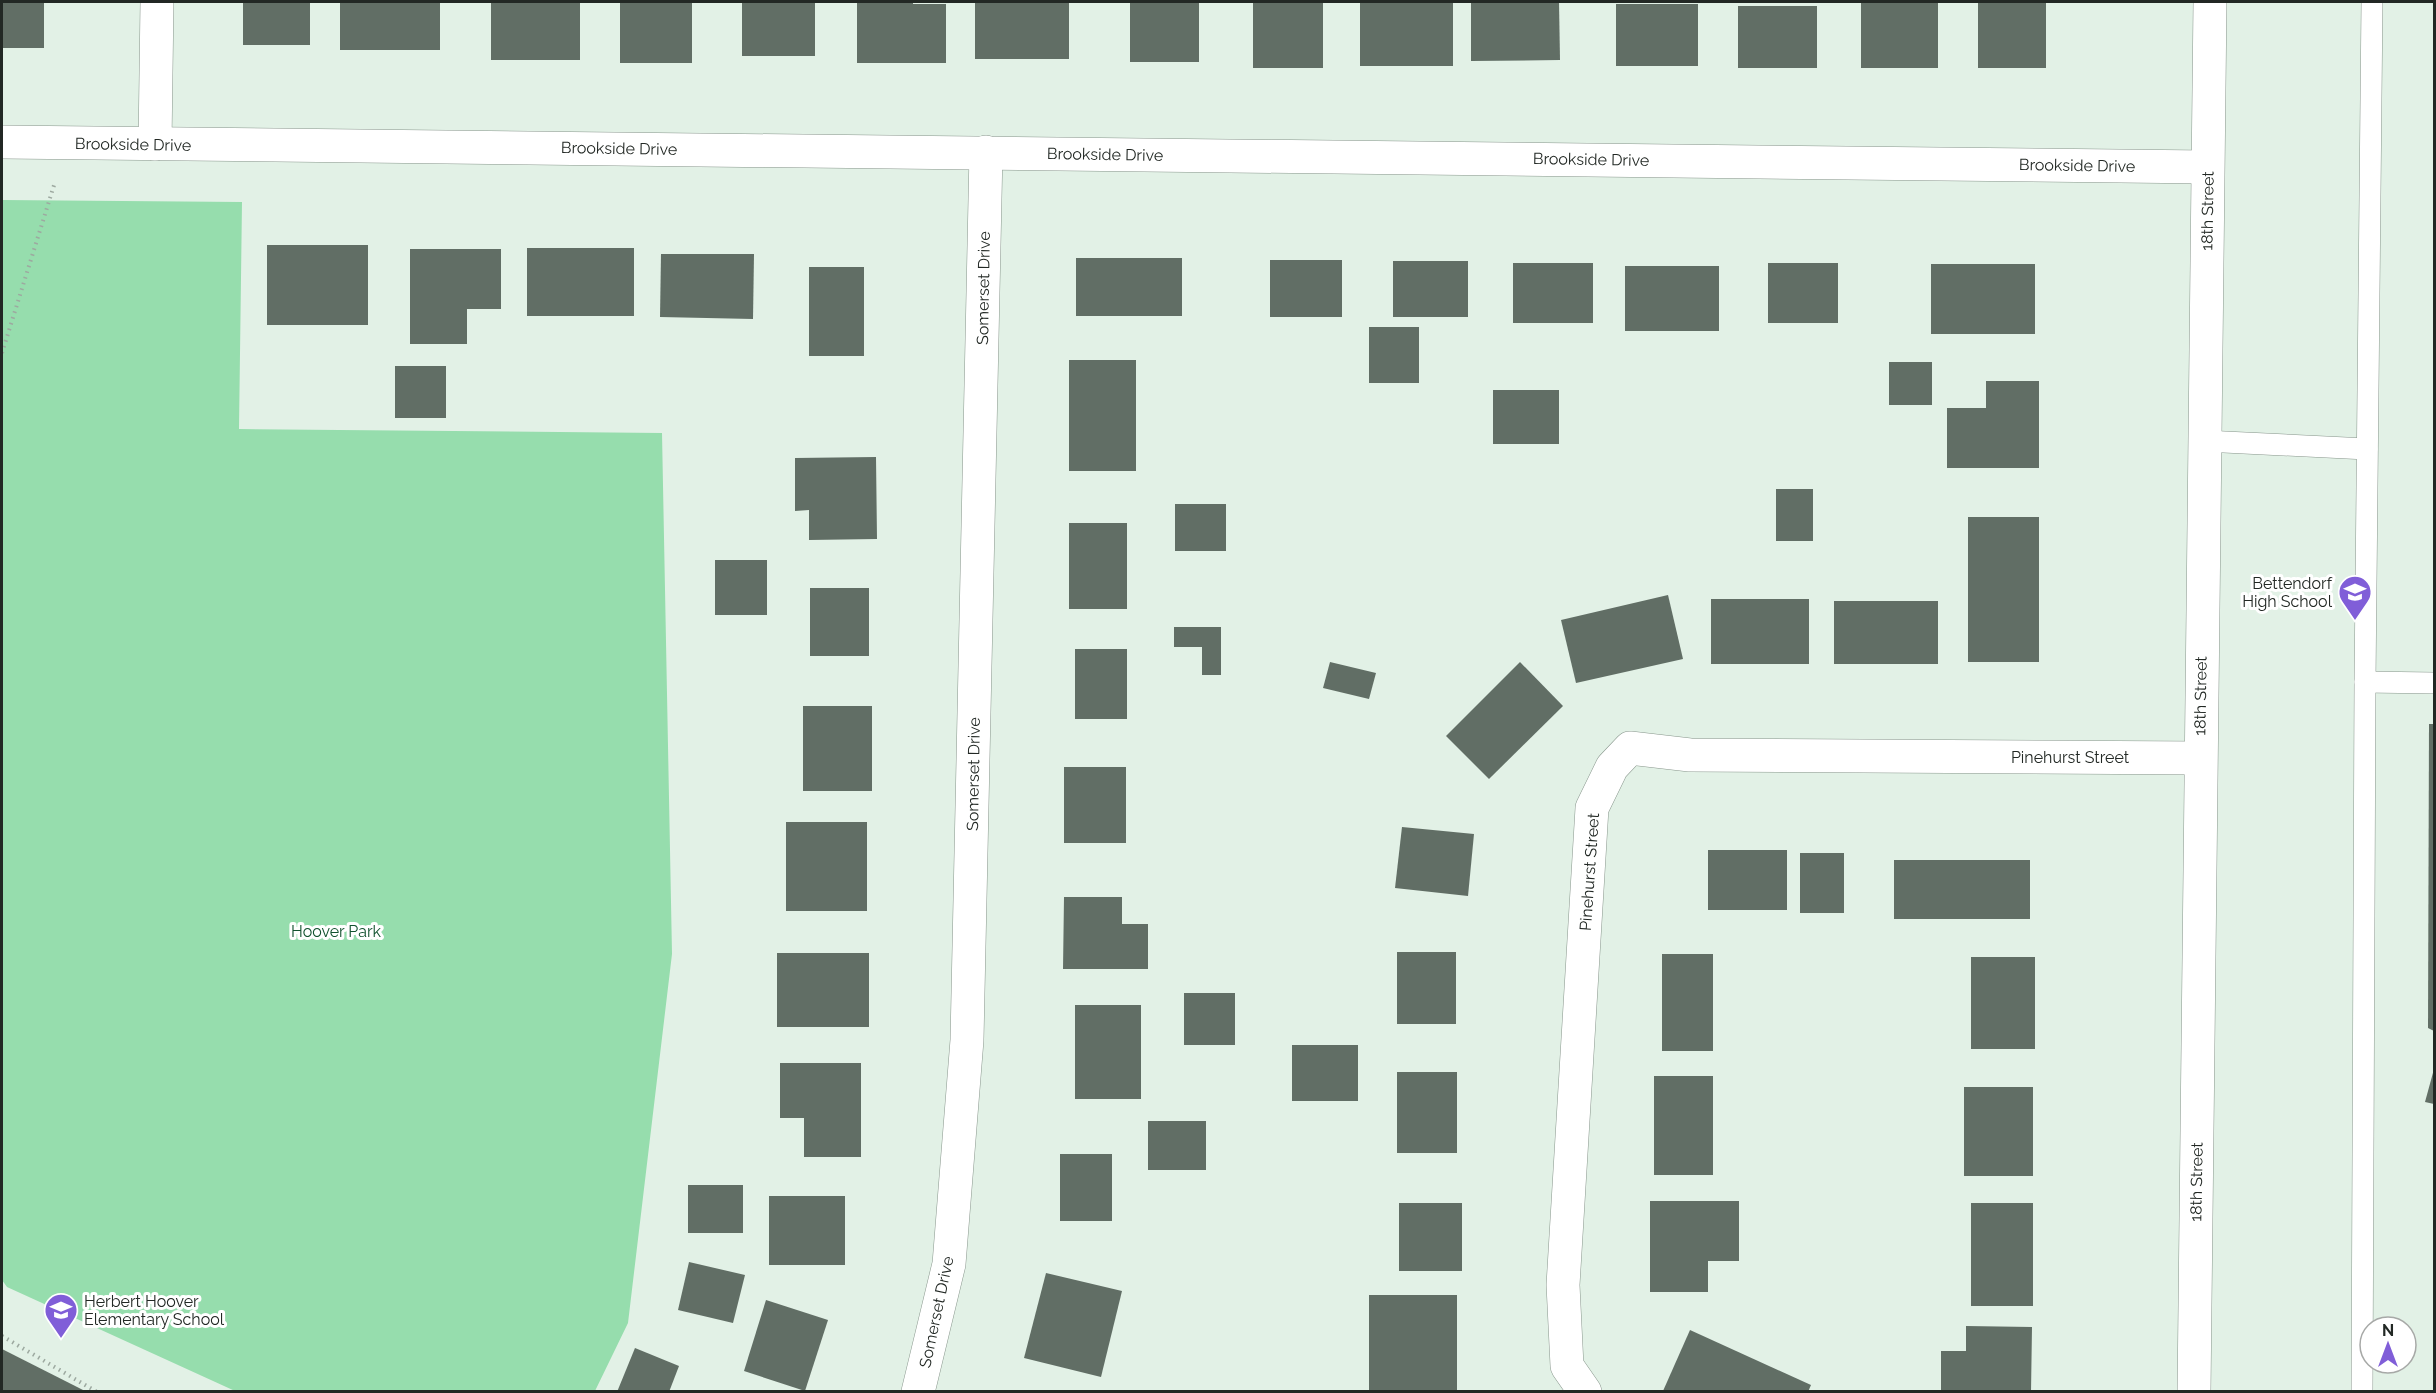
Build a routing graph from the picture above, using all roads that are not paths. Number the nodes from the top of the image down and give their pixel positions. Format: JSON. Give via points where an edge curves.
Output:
{"nodes":[{"id":1,"x":157,"y":2,"type":"edge"},
{"id":2,"x":2210,"y":2,"type":"edge"},
{"id":3,"x":2372,"y":2,"type":"edge"},
{"id":4,"x":3,"y":142,"type":"edge"},
{"id":5,"x":155,"y":144,"type":"junction"},
{"id":6,"x":986,"y":152,"type":"junction"},
{"id":7,"x":2207,"y":167,"type":"junction"},
{"id":8,"x":2204,"y":441,"type":"junction"},
{"id":9,"x":2367,"y":449,"type":"junction"},
{"id":10,"x":2365,"y":682,"type":"junction"},
{"id":11,"x":2434,"y":683,"type":"edge"},
{"id":12,"x":2200,"y":758,"type":"junction"},
{"id":13,"x":918,"y":1392,"type":"edge"},
{"id":14,"x":1585,"y":1392,"type":"edge"},
{"id":15,"x":2194,"y":1392,"type":"edge"},
{"id":16,"x":2362,"y":1392,"type":"edge"}],
"edges":[{"from":1,"to":5,"type":"street"},
{"from":2,"to":7,"type":"street","name":"18th Street"},
{"from":3,"to":9,"type":"lane"},
{"from":4,"to":5,"type":"street","name":"Brookside Drive"},
{"from":5,"to":6,"type":"street","name":"Brookside Drive"},
{"from":6,"to":7,"type":"street","name":"Brookside Drive"},
{"from":6,"to":13,"type":"street","name":"Somerset Drive","via":[[967,1040],[948,1264]]},
{"from":7,"to":8,"type":"street","name":"18th Street"},
{"from":8,"to":9,"type":"lane"},
{"from":8,"to":12,"type":"street","name":"18th Street"},
{"from":9,"to":10,"type":"lane"},
{"from":10,"to":11,"type":"lane"},
{"from":10,"to":16,"type":"lane"},
{"from":12,"to":14,"type":"street","name":"Pinehurst Street","via":[[1690,755],[1630,748],[1612,767],[1592,808],[1563,1284],[1567,1366]]},
{"from":12,"to":15,"type":"street","name":"18th Street"}]}
